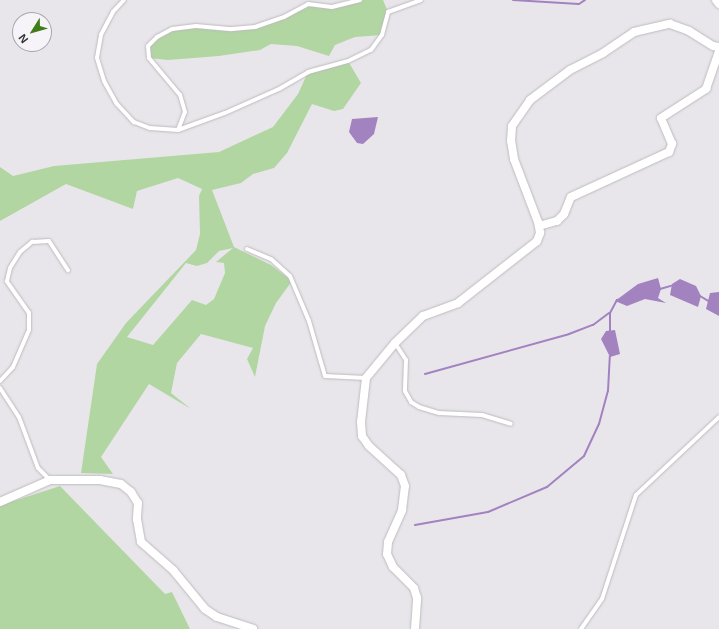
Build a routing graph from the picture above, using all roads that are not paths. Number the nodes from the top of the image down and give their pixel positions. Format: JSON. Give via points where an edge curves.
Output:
{"nodes":[{"id":1,"x":124,"y":0,"type":"edge"},
{"id":2,"x":360,"y":0,"type":"edge"},
{"id":3,"x":421,"y":0,"type":"edge"},
{"id":4,"x":716,"y":0,"type":"edge"},
{"id":5,"x":719,"y":4,"type":"edge"},
{"id":6,"x":719,"y":47,"type":"edge"},
{"id":7,"x":719,"y":52,"type":"edge"},
{"id":8,"x":178,"y":130,"type":"junction"},
{"id":9,"x":539,"y":226,"type":"junction"},
{"id":10,"x":247,"y":249,"type":"dead end"},
{"id":11,"x":68,"y":270,"type":"dead end"},
{"id":12,"x":395,"y":343,"type":"junction"},
{"id":13,"x":366,"y":378,"type":"junction"},
{"id":14,"x":0,"y":381,"type":"edge"},
{"id":15,"x":0,"y":388,"type":"edge"},
{"id":16,"x":719,"y":417,"type":"edge"},
{"id":17,"x":511,"y":424,"type":"dead end"},
{"id":18,"x":50,"y":480,"type":"junction"},
{"id":19,"x":0,"y":502,"type":"edge"},
{"id":20,"x":253,"y":629,"type":"edge"},
{"id":21,"x":415,"y":629,"type":"edge"},
{"id":22,"x":581,"y":629,"type":"edge"}],
"edges":[{"from":1,"to":8,"type":"lane","via":[[113,12],[101,35],[97,58],[104,81],[117,104],[134,122],[150,128]]},
{"from":2,"to":8,"type":"lane","via":[[332,7],[308,4],[284,17],[255,27],[232,29],[196,26],[172,29],[157,37],[148,46],[149,58],[180,95],[185,112]]},
{"from":3,"to":8,"type":"lane","via":[[388,12],[382,35],[372,50],[348,61],[308,72],[279,89]]},
{"from":4,"to":5,"type":"street"},
{"from":6,"to":9,"type":"street","via":[[670,24],[634,32],[603,53],[570,70],[530,100],[512,126],[510,141]]},
{"from":7,"to":9,"type":"street","via":[[706,89],[661,118],[672,144],[669,152],[571,197],[564,214],[557,221]]},
{"from":9,"to":12,"type":"street","via":[[537,241],[521,255],[458,303],[423,316]]},
{"from":10,"to":13,"type":"lane","via":[[271,259],[290,276],[314,333],[325,376]]},
{"from":11,"to":14,"type":"lane","via":[[49,241],[32,242],[20,252],[10,268],[7,281],[29,313],[29,330],[13,367]]},
{"from":12,"to":13,"type":"street"},
{"from":12,"to":17,"type":"lane","via":[[406,360],[405,391],[411,402],[439,413],[482,415]]},
{"from":13,"to":21,"type":"street","via":[[362,436],[369,446],[401,475],[404,486],[402,510],[388,542],[387,554],[394,567],[414,588],[417,598]]},
{"from":15,"to":18,"type":"lane","via":[[19,417],[38,468]]},
{"from":16,"to":22,"type":"lane","via":[[636,495],[602,599]]},
{"from":18,"to":19,"type":"street"},
{"from":18,"to":20,"type":"street","via":[[100,480],[121,484],[131,492],[138,503],[137,520],[141,542],[173,570],[205,608],[217,617]]}]}
